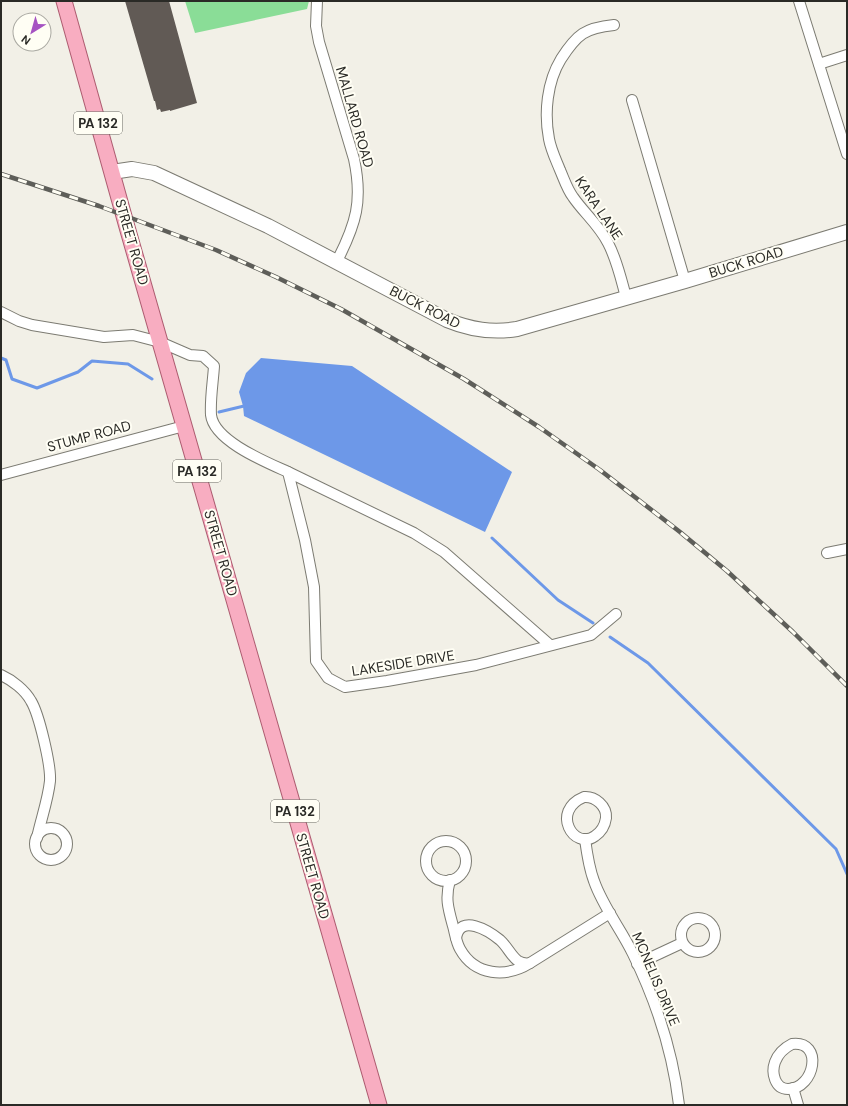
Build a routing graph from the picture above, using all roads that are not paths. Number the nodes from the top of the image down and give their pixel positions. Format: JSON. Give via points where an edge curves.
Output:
{"nodes":[{"id":1,"x":64,"y":1,"type":"edge"},
{"id":2,"x":317,"y":1,"type":"edge"},
{"id":3,"x":799,"y":1,"type":"edge"},
{"id":4,"x":614,"y":25,"type":"dead end"},
{"id":5,"x":847,"y":55,"type":"edge"},
{"id":6,"x":819,"y":64,"type":"junction"},
{"id":7,"x":632,"y":100,"type":"dead end"},
{"id":8,"x":847,"y":154,"type":"edge"},
{"id":9,"x":112,"y":172,"type":"junction"},
{"id":10,"x":847,"y":232,"type":"edge"},
{"id":11,"x":337,"y":261,"type":"junction"},
{"id":12,"x":685,"y":281,"type":"junction"},
{"id":13,"x":626,"y":297,"type":"junction"},
{"id":14,"x":1,"y":312,"type":"edge"},
{"id":15,"x":160,"y":342,"type":"junction"},
{"id":16,"x":184,"y":426,"type":"junction"},
{"id":17,"x":288,"y":472,"type":"junction"},
{"id":18,"x":1,"y":475,"type":"edge"},
{"id":19,"x":847,"y":549,"type":"edge"},
{"id":20,"x":827,"y":553,"type":"dead end"},
{"id":21,"x":616,"y":614,"type":"dead end"},
{"id":22,"x":550,"y":645,"type":"junction"},
{"id":23,"x":1,"y":676,"type":"edge"},
{"id":24,"x":37,"y":838,"type":"dead end"},
{"id":25,"x":585,"y":839,"type":"junction"},
{"id":26,"x":450,"y":880,"type":"dead end"},
{"id":27,"x":610,"y":912,"type":"junction"},
{"id":28,"x":456,"y":938,"type":"junction"},
{"id":29,"x":682,"y":943,"type":"dead end"},
{"id":30,"x":530,"y":963,"type":"junction"},
{"id":31,"x":637,"y":964,"type":"junction"},
{"id":32,"x":793,"y":1088,"type":"junction"},
{"id":33,"x":379,"y":1105,"type":"edge"},
{"id":34,"x":679,"y":1105,"type":"edge"},
{"id":35,"x":798,"y":1105,"type":"edge"}],
"edges":[{"from":1,"to":9,"type":"main road","name":"STREET ROAD","number":"PA 132"},
{"from":2,"to":11,"type":"street","name":"MALLARD ROAD","via":[[316,26],[319,42],[357,174],[358,207],[349,238]]},
{"from":3,"to":6,"type":"street"},
{"from":4,"to":13,"type":"street","name":"KARA LANE","via":[[585,32],[567,50],[551,84],[547,124],[553,153],[566,185],[580,208],[608,243]]},
{"from":5,"to":6,"type":"street"},
{"from":6,"to":8,"type":"street"},
{"from":7,"to":12,"type":"street"},
{"from":9,"to":11,"type":"street","name":"BUCK ROAD","via":[[132,169],[154,173]]},
{"from":9,"to":15,"type":"main road","name":"STREET ROAD","number":"PA 132"},
{"from":10,"to":12,"type":"street","name":"BUCK ROAD"},
{"from":11,"to":13,"type":"street","name":"BUCK ROAD","via":[[447,320],[474,330],[517,329]]},
{"from":12,"to":13,"type":"street","name":"BUCK ROAD"},
{"from":14,"to":15,"type":"street","via":[[32,325],[104,337],[133,335]]},
{"from":15,"to":16,"type":"main road","name":"STREET ROAD","number":"PA 132"},
{"from":15,"to":17,"type":"street","via":[[190,355],[203,356],[214,366],[211,416],[215,426],[234,445]]},
{"from":16,"to":18,"type":"street","name":"STUMP ROAD"},
{"from":16,"to":33,"type":"main road","name":"STREET ROAD","number":"PA 132"},
{"from":17,"to":22,"type":"street","via":[[414,533],[444,552]]},
{"from":17,"to":22,"type":"street","name":"LAKESIDE DRIVE","via":[[314,587],[316,661],[328,678],[345,686],[387,681],[476,665]]},
{"from":19,"to":20,"type":"street"},
{"from":21,"to":22,"type":"street","name":"LAKESIDE DRIVE","via":[[591,635]]},
{"from":23,"to":24,"type":"street","via":[[13,682],[31,700],[47,754],[50,769],[48,790]]},
{"from":25,"to":25,"type":"street","via":[[598,834],[606,813],[600,803],[587,797],[571,805],[567,820],[568,827],[573,833],[578,838]]},
{"from":25,"to":27,"type":"street","name":"MCNELIS DRIVE","via":[[594,881]]},
{"from":26,"to":28,"type":"street","via":[[447,904]]},
{"from":27,"to":30,"type":"street"},
{"from":27,"to":31,"type":"street","name":"MCNELIS DRIVE"},
{"from":28,"to":30,"type":"street","via":[[466,957],[488,972],[509,972],[522,969]]},
{"from":28,"to":30,"type":"street","via":[[460,927],[476,926],[500,940],[520,962]]},
{"from":29,"to":31,"type":"street"},
{"from":31,"to":34,"type":"street","name":"MCNELIS DRIVE","via":[[663,1030],[672,1061]]},
{"from":32,"to":32,"type":"street","via":[[806,1081],[812,1065],[810,1050],[799,1044],[786,1047],[775,1062],[774,1071],[778,1084],[788,1089]]},
{"from":32,"to":35,"type":"street"}]}
